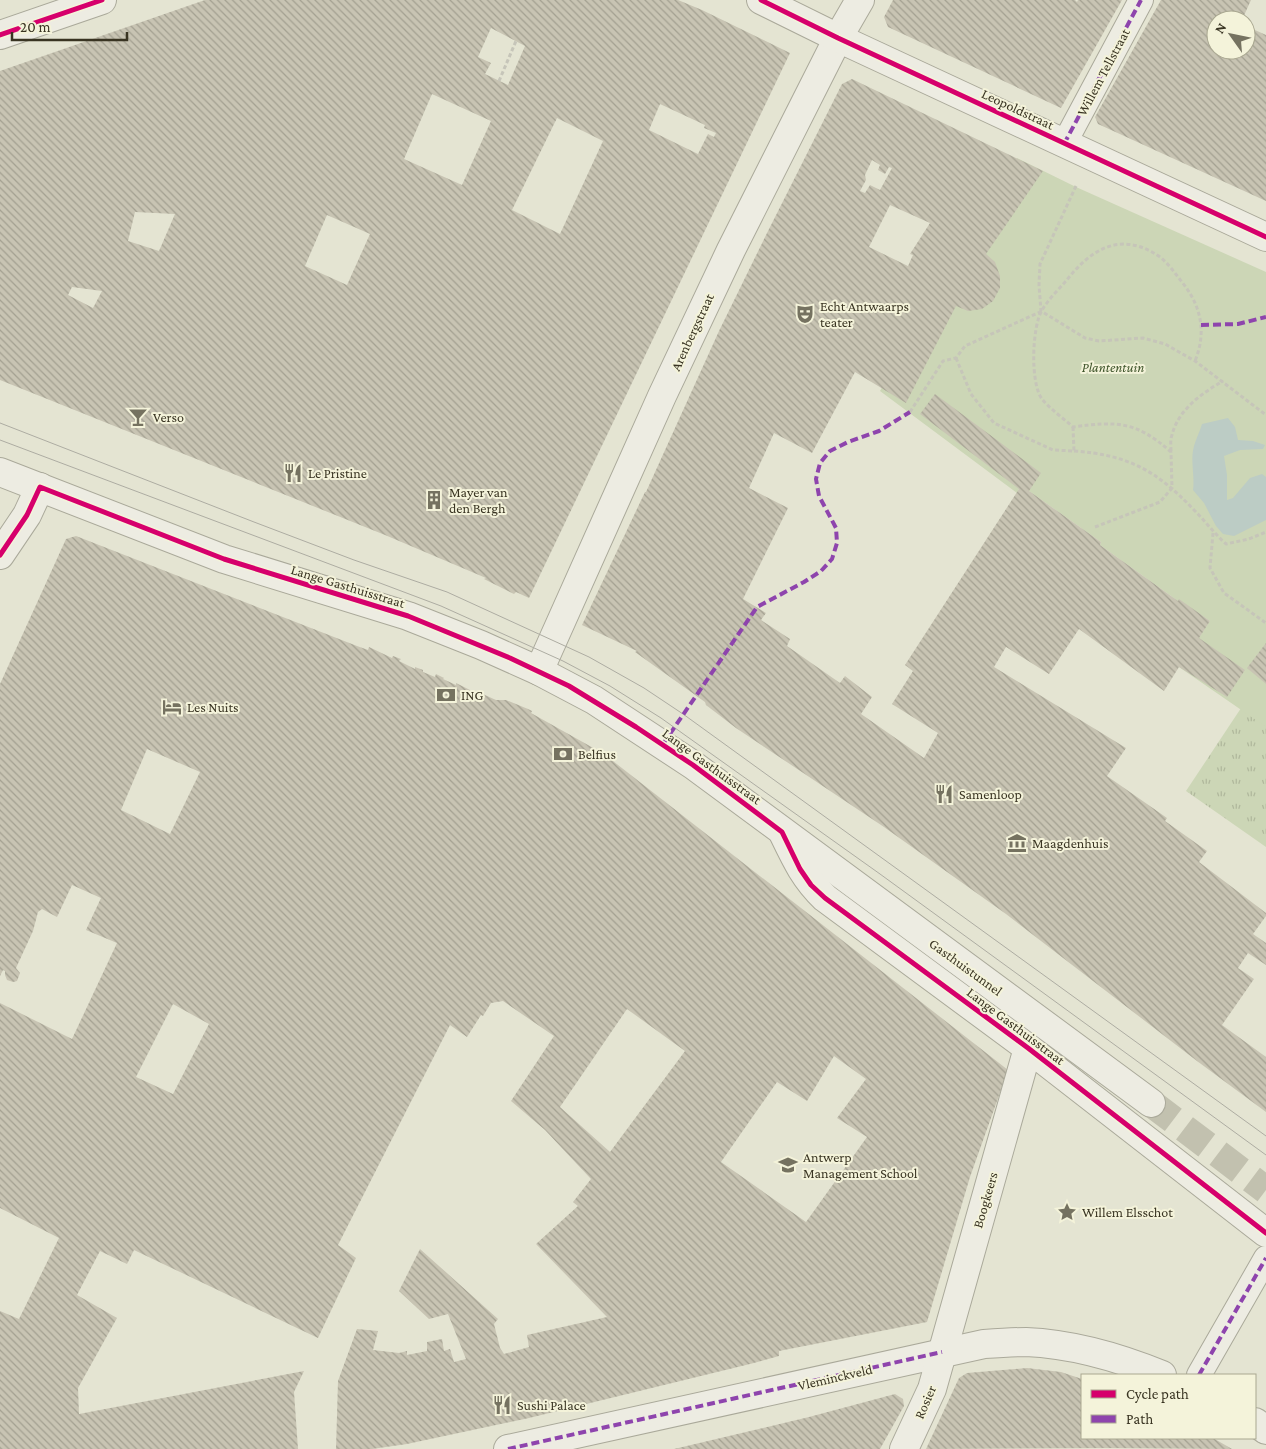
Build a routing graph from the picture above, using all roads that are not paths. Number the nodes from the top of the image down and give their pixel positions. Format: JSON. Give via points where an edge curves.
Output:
{"nodes":[{"id":1,"x":102,"y":0,"type":"edge"},
{"id":2,"x":761,"y":0,"type":"edge"},
{"id":3,"x":860,"y":0,"type":"edge"},
{"id":4,"x":1141,"y":0,"type":"edge"},
{"id":5,"x":0,"y":35,"type":"edge"},
{"id":6,"x":838,"y":38,"type":"junction"},
{"id":7,"x":1064,"y":144,"type":"junction"},
{"id":8,"x":1266,"y":237,"type":"edge"},
{"id":9,"x":0,"y":472,"type":"edge"},
{"id":10,"x":40,"y":487,"type":"junction"},
{"id":11,"x":0,"y":555,"type":"edge"},
{"id":12,"x":539,"y":670,"type":"junction"},
{"id":13,"x":782,"y":832,"type":"junction"},
{"id":14,"x":1028,"y":1048,"type":"junction"},
{"id":15,"x":1151,"y":1103,"type":"tunnel mouth"},
{"id":16,"x":1266,"y":1233,"type":"edge"},
{"id":17,"x":1266,"y":1258,"type":"edge"},
{"id":18,"x":942,"y":1352,"type":"junction"},
{"id":19,"x":1160,"y":1374,"type":"edge"},
{"id":20,"x":1200,"y":1374,"type":"edge"},
{"id":21,"x":508,"y":1449,"type":"edge"},
{"id":22,"x":904,"y":1449,"type":"edge"}],
"edges":[{"from":1,"to":5,"type":"street"},
{"from":2,"to":6,"type":"street","name":"Leopoldstraat"},
{"from":3,"to":6,"type":"street","name":"Arenbergstraat"},
{"from":4,"to":7,"type":"street","name":"Willem Tellstraat"},
{"from":6,"to":7,"type":"street","name":"Leopoldstraat"},
{"from":6,"to":12,"type":"street","name":"Arenbergstraat","via":[[731,250]]},
{"from":7,"to":8,"type":"street","name":"Leopoldstraat"},
{"from":9,"to":10,"type":"street","name":"Lange Gasthuisstraat"},
{"from":10,"to":11,"type":"street","via":[[27,516]]},
{"from":10,"to":12,"type":"street","name":"Lange Gasthuisstraat","via":[[224,559],[408,616]]},
{"from":12,"to":13,"type":"street","name":"Lange Gasthuisstraat","via":[[636,726],[694,765]]},
{"from":13,"to":14,"type":"street","name":"Lange Gasthuisstraat","via":[[811,885],[825,898]]},
{"from":13,"to":15,"type":"street","name":"Gasthuistunnel"},
{"from":14,"to":16,"type":"street","name":"Lange Gasthuisstraat"},
{"from":14,"to":18,"type":"street","name":"Boogkeers"},
{"from":17,"to":20,"type":"street"},
{"from":18,"to":19,"type":"street","name":"Vleminckveld","via":[[984,1344],[1026,1342],[1077,1347],[1125,1360]]},
{"from":18,"to":21,"type":"street","name":"Vleminckveld"},
{"from":18,"to":22,"type":"street","name":"Rosier","via":[[932,1389]]}]}
